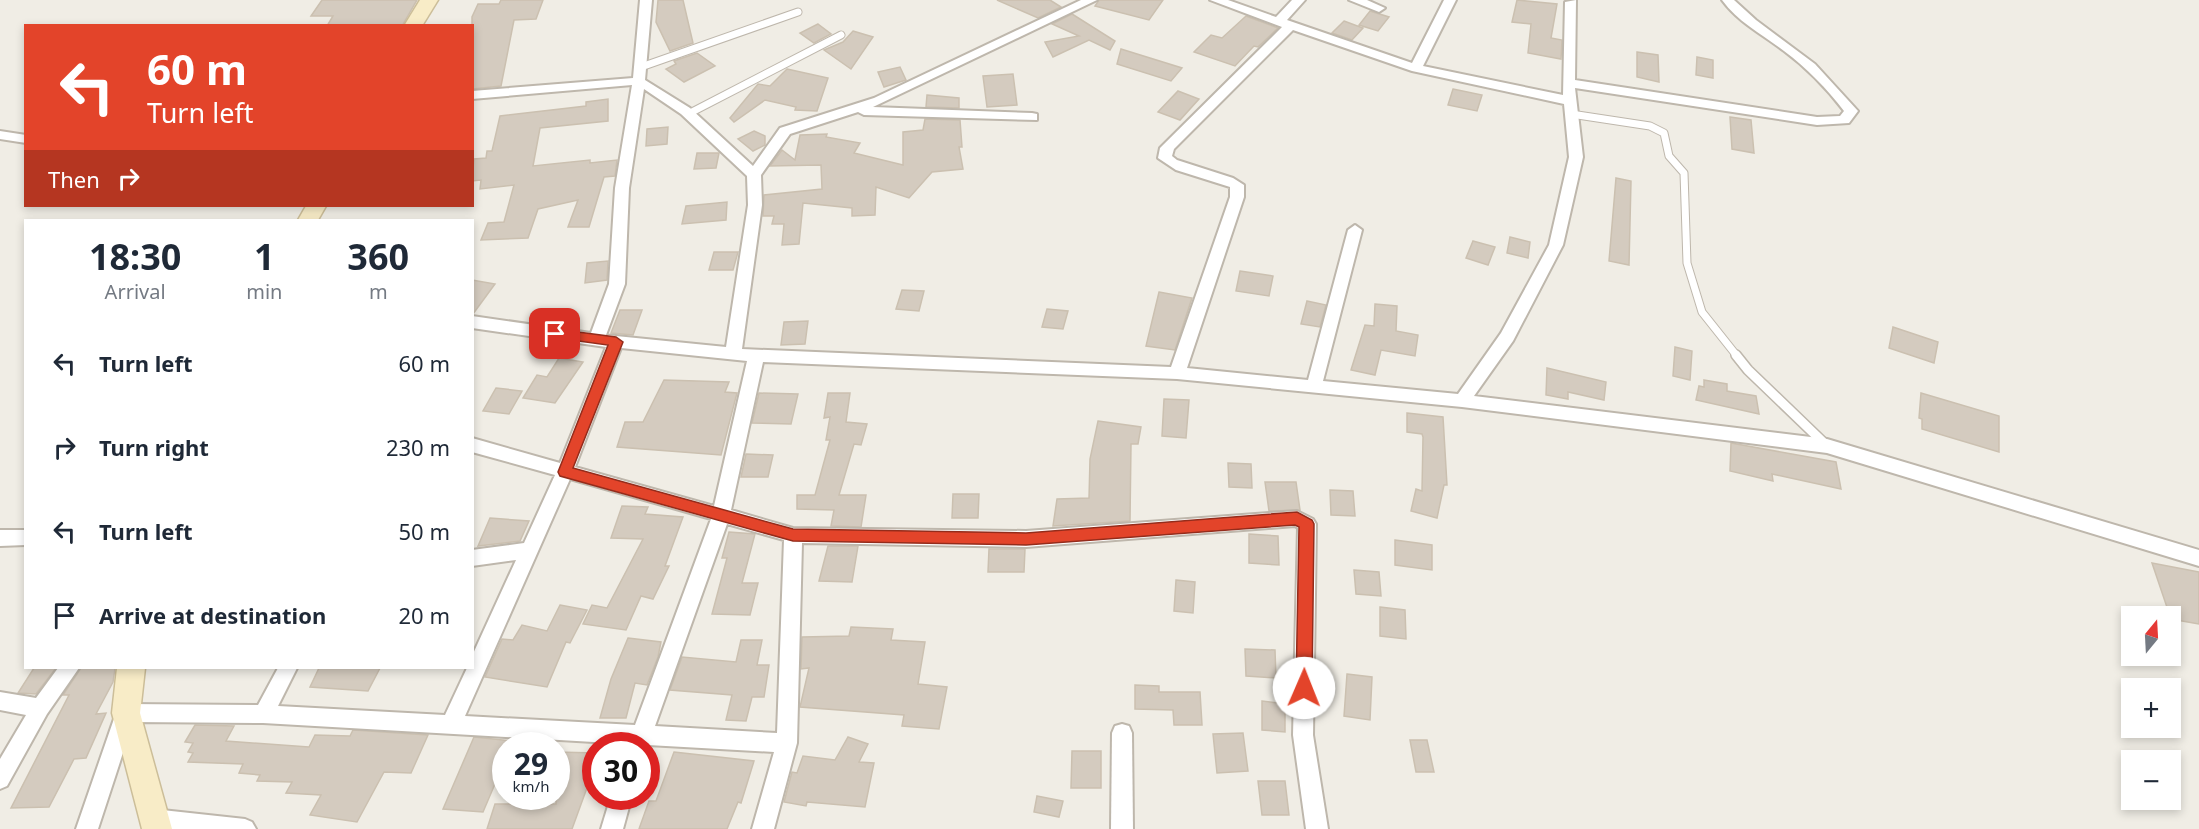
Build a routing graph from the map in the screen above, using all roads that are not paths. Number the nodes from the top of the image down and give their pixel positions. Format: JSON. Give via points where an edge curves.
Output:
{"nodes":[{"id":1,"x":429,"y":0,"type":"edge"},
{"id":2,"x":646,"y":0,"type":"edge"},
{"id":3,"x":1216,"y":0,"type":"edge"},
{"id":4,"x":1299,"y":0,"type":"edge"},
{"id":5,"x":1355,"y":0,"type":"edge"},
{"id":6,"x":1450,"y":0,"type":"edge"},
{"id":7,"x":1728,"y":0,"type":"edge"},
{"id":8,"x":1086,"y":1,"type":"edge"},
{"id":9,"x":1571,"y":2,"type":"dead end"},
{"id":10,"x":1379,"y":8,"type":"dead end"},
{"id":11,"x":798,"y":12,"type":"dead end"},
{"id":12,"x":414,"y":24,"type":"edge"},
{"id":13,"x":1284,"y":24,"type":"junction"},
{"id":14,"x":841,"y":35,"type":"dead end"},
{"id":15,"x":1416,"y":68,"type":"junction"},
{"id":16,"x":640,"y":74,"type":"junction"},
{"id":17,"x":1568,"y":83,"type":"junction"},
{"id":18,"x":474,"y":95,"type":"edge"},
{"id":19,"x":1571,"y":107,"type":"junction"},
{"id":20,"x":848,"y":110,"type":"junction"},
{"id":21,"x":690,"y":113,"type":"junction"},
{"id":22,"x":1032,"y":117,"type":"dead end"},
{"id":23,"x":0,"y":135,"type":"edge"},
{"id":24,"x":24,"y":139,"type":"edge"},
{"id":25,"x":754,"y":175,"type":"junction"},
{"id":26,"x":1355,"y":230,"type":"dead end"},
{"id":27,"x":474,"y":322,"type":"edge"},
{"id":28,"x":596,"y":340,"type":"junction"},
{"id":29,"x":616,"y":342,"type":"junction"},
{"id":30,"x":733,"y":353,"type":"junction"},
{"id":31,"x":756,"y":356,"type":"junction"},
{"id":32,"x":1177,"y":373,"type":"junction"},
{"id":33,"x":1314,"y":386,"type":"junction"},
{"id":34,"x":1462,"y":401,"type":"junction"},
{"id":35,"x":474,"y":446,"type":"edge"},
{"id":36,"x":1827,"y":446,"type":"junction"},
{"id":37,"x":565,"y":472,"type":"junction"},
{"id":38,"x":721,"y":514,"type":"junction"},
{"id":39,"x":793,"y":535,"type":"junction"},
{"id":40,"x":24,"y":537,"type":"edge"},
{"id":41,"x":0,"y":538,"type":"edge"},
{"id":42,"x":530,"y":550,"type":"junction"},
{"id":43,"x":474,"y":558,"type":"edge"},
{"id":44,"x":2199,"y":558,"type":"edge"},
{"id":45,"x":68,"y":669,"type":"edge"},
{"id":46,"x":131,"y":669,"type":"edge"},
{"id":47,"x":287,"y":669,"type":"edge"},
{"id":48,"x":0,"y":701,"type":"edge"},
{"id":49,"x":40,"y":708,"type":"junction"},
{"id":50,"x":126,"y":713,"type":"junction"},
{"id":51,"x":263,"y":714,"type":"junction"},
{"id":52,"x":451,"y":725,"type":"junction"},
{"id":53,"x":642,"y":732,"type":"edge"},
{"id":54,"x":1122,"y":733,"type":"dead end"},
{"id":55,"x":582,"y":735,"type":"edge"},
{"id":56,"x":660,"y":740,"type":"edge"},
{"id":57,"x":787,"y":743,"type":"junction"},
{"id":58,"x":0,"y":779,"type":"edge"},
{"id":59,"x":618,"y":810,"type":"edge"},
{"id":60,"x":155,"y":824,"type":"edge"},
{"id":61,"x":87,"y":829,"type":"edge"},
{"id":62,"x":245,"y":829,"type":"edge"},
{"id":63,"x":612,"y":829,"type":"edge"},
{"id":64,"x":763,"y":829,"type":"edge"},
{"id":65,"x":1122,"y":829,"type":"edge"},
{"id":66,"x":1317,"y":829,"type":"edge"}],
"edges":[{"from":1,"to":12,"type":"main road"},
{"from":2,"to":16,"type":"street"},
{"from":3,"to":13,"type":"street"},
{"from":4,"to":13,"type":"street"},
{"from":5,"to":10,"type":"street"},
{"from":6,"to":15,"type":"street"},
{"from":7,"to":17,"type":"street","via":[[1742,19],[1795,53],[1838,93],[1851,111],[1844,120],[1817,121]]},
{"from":8,"to":20,"type":"street","via":[[879,101]]},
{"from":9,"to":17,"type":"street"},
{"from":11,"to":16,"type":"lane"},
{"from":13,"to":15,"type":"street"},
{"from":13,"to":32,"type":"street","via":[[1167,148],[1165,158],[1172,164],[1222,177],[1237,185],[1237,197]]},
{"from":14,"to":21,"type":"lane"},
{"from":15,"to":19,"type":"street"},
{"from":16,"to":18,"type":"street"},
{"from":16,"to":21,"type":"street"},
{"from":16,"to":28,"type":"street","via":[[622,188],[617,284]]},
{"from":17,"to":19,"type":"street"},
{"from":19,"to":34,"type":"street","via":[[1576,157],[1556,246],[1507,337]]},
{"from":19,"to":36,"type":"lane","via":[[1664,133],[1669,156],[1684,173],[1687,263],[1702,312],[1748,370]]},
{"from":20,"to":22,"type":"street"},
{"from":20,"to":25,"type":"street","via":[[785,131]]},
{"from":21,"to":25,"type":"street"},
{"from":23,"to":24,"type":"street"},
{"from":25,"to":30,"type":"street","via":[[755,205]]},
{"from":26,"to":33,"type":"street"},
{"from":27,"to":28,"type":"street"},
{"from":28,"to":29,"type":"street"},
{"from":29,"to":30,"type":"street"},
{"from":29,"to":37,"type":"street"},
{"from":30,"to":31,"type":"street"},
{"from":31,"to":32,"type":"street"},
{"from":31,"to":38,"type":"street"},
{"from":32,"to":33,"type":"street"},
{"from":33,"to":34,"type":"street"},
{"from":34,"to":36,"type":"street"},
{"from":35,"to":37,"type":"street"},
{"from":36,"to":44,"type":"street"},
{"from":37,"to":38,"type":"street"},
{"from":37,"to":42,"type":"street"},
{"from":38,"to":39,"type":"street"},
{"from":38,"to":53,"type":"street"},
{"from":39,"to":57,"type":"street"},
{"from":39,"to":66,"type":"street","via":[[1026,539],[1297,518],[1307,524],[1303,735]]},
{"from":40,"to":41,"type":"street"},
{"from":42,"to":43,"type":"street"},
{"from":42,"to":52,"type":"street"},
{"from":45,"to":49,"type":"street"},
{"from":46,"to":50,"type":"main road"},
{"from":47,"to":51,"type":"street"},
{"from":48,"to":49,"type":"street"},
{"from":49,"to":58,"type":"street"},
{"from":50,"to":51,"type":"street"},
{"from":50,"to":60,"type":"main road"},
{"from":50,"to":61,"type":"street"},
{"from":51,"to":52,"type":"street"},
{"from":52,"to":55,"type":"street"},
{"from":54,"to":65,"type":"street"},
{"from":56,"to":57,"type":"street"},
{"from":57,"to":64,"type":"street"},
{"from":59,"to":63,"type":"street"},
{"from":60,"to":62,"type":"street"}]}
